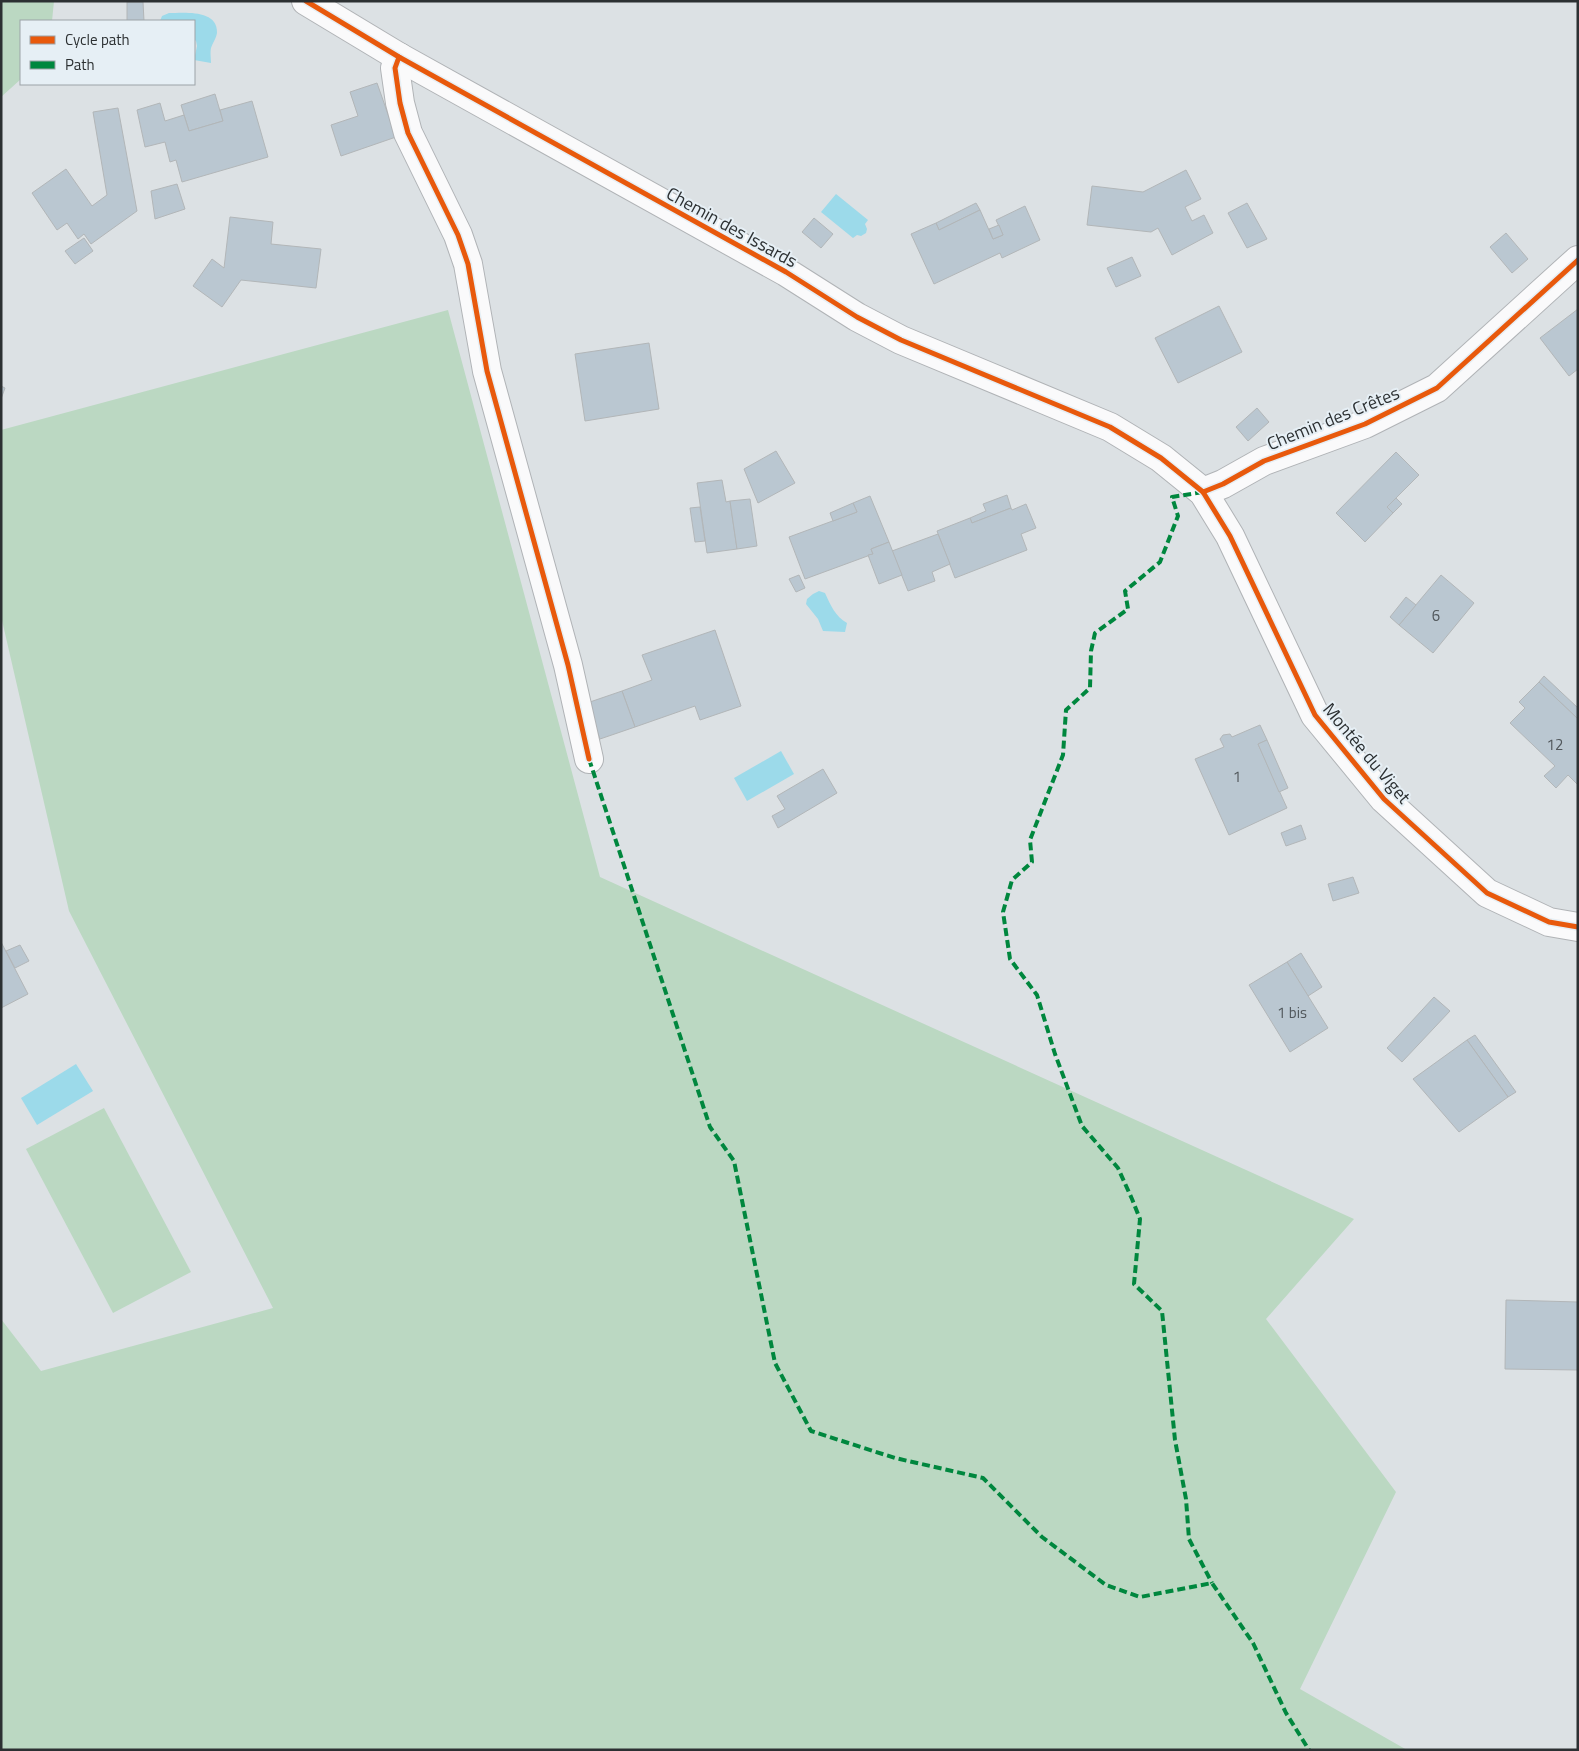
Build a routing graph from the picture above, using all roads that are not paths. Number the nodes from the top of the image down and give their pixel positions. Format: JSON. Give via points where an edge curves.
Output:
{"nodes":[{"id":1,"x":306,"y":1,"type":"edge"},
{"id":2,"x":399,"y":58,"type":"junction"},
{"id":3,"x":1578,"y":260,"type":"edge"},
{"id":4,"x":1203,"y":492,"type":"junction"},
{"id":5,"x":589,"y":759,"type":"dead end"},
{"id":6,"x":1578,"y":927,"type":"edge"}],
"edges":[{"from":1,"to":2,"type":"street","name":"Chemin des Issards"},
{"from":2,"to":4,"type":"street","name":"Chemin des Issards","via":[[777,267],[857,317],[901,340],[1110,427],[1161,458]]},
{"from":2,"to":5,"type":"street","via":[[395,68],[408,133],[458,236],[468,264],[487,371],[568,665]]},
{"from":3,"to":4,"type":"street","name":"Chemin des Crêtes","via":[[1437,388],[1365,424],[1264,460]]},
{"from":4,"to":6,"type":"street","name":"Montée du Viget","via":[[1230,536],[1314,715],[1384,799],[1487,893],[1549,922]]}]}
